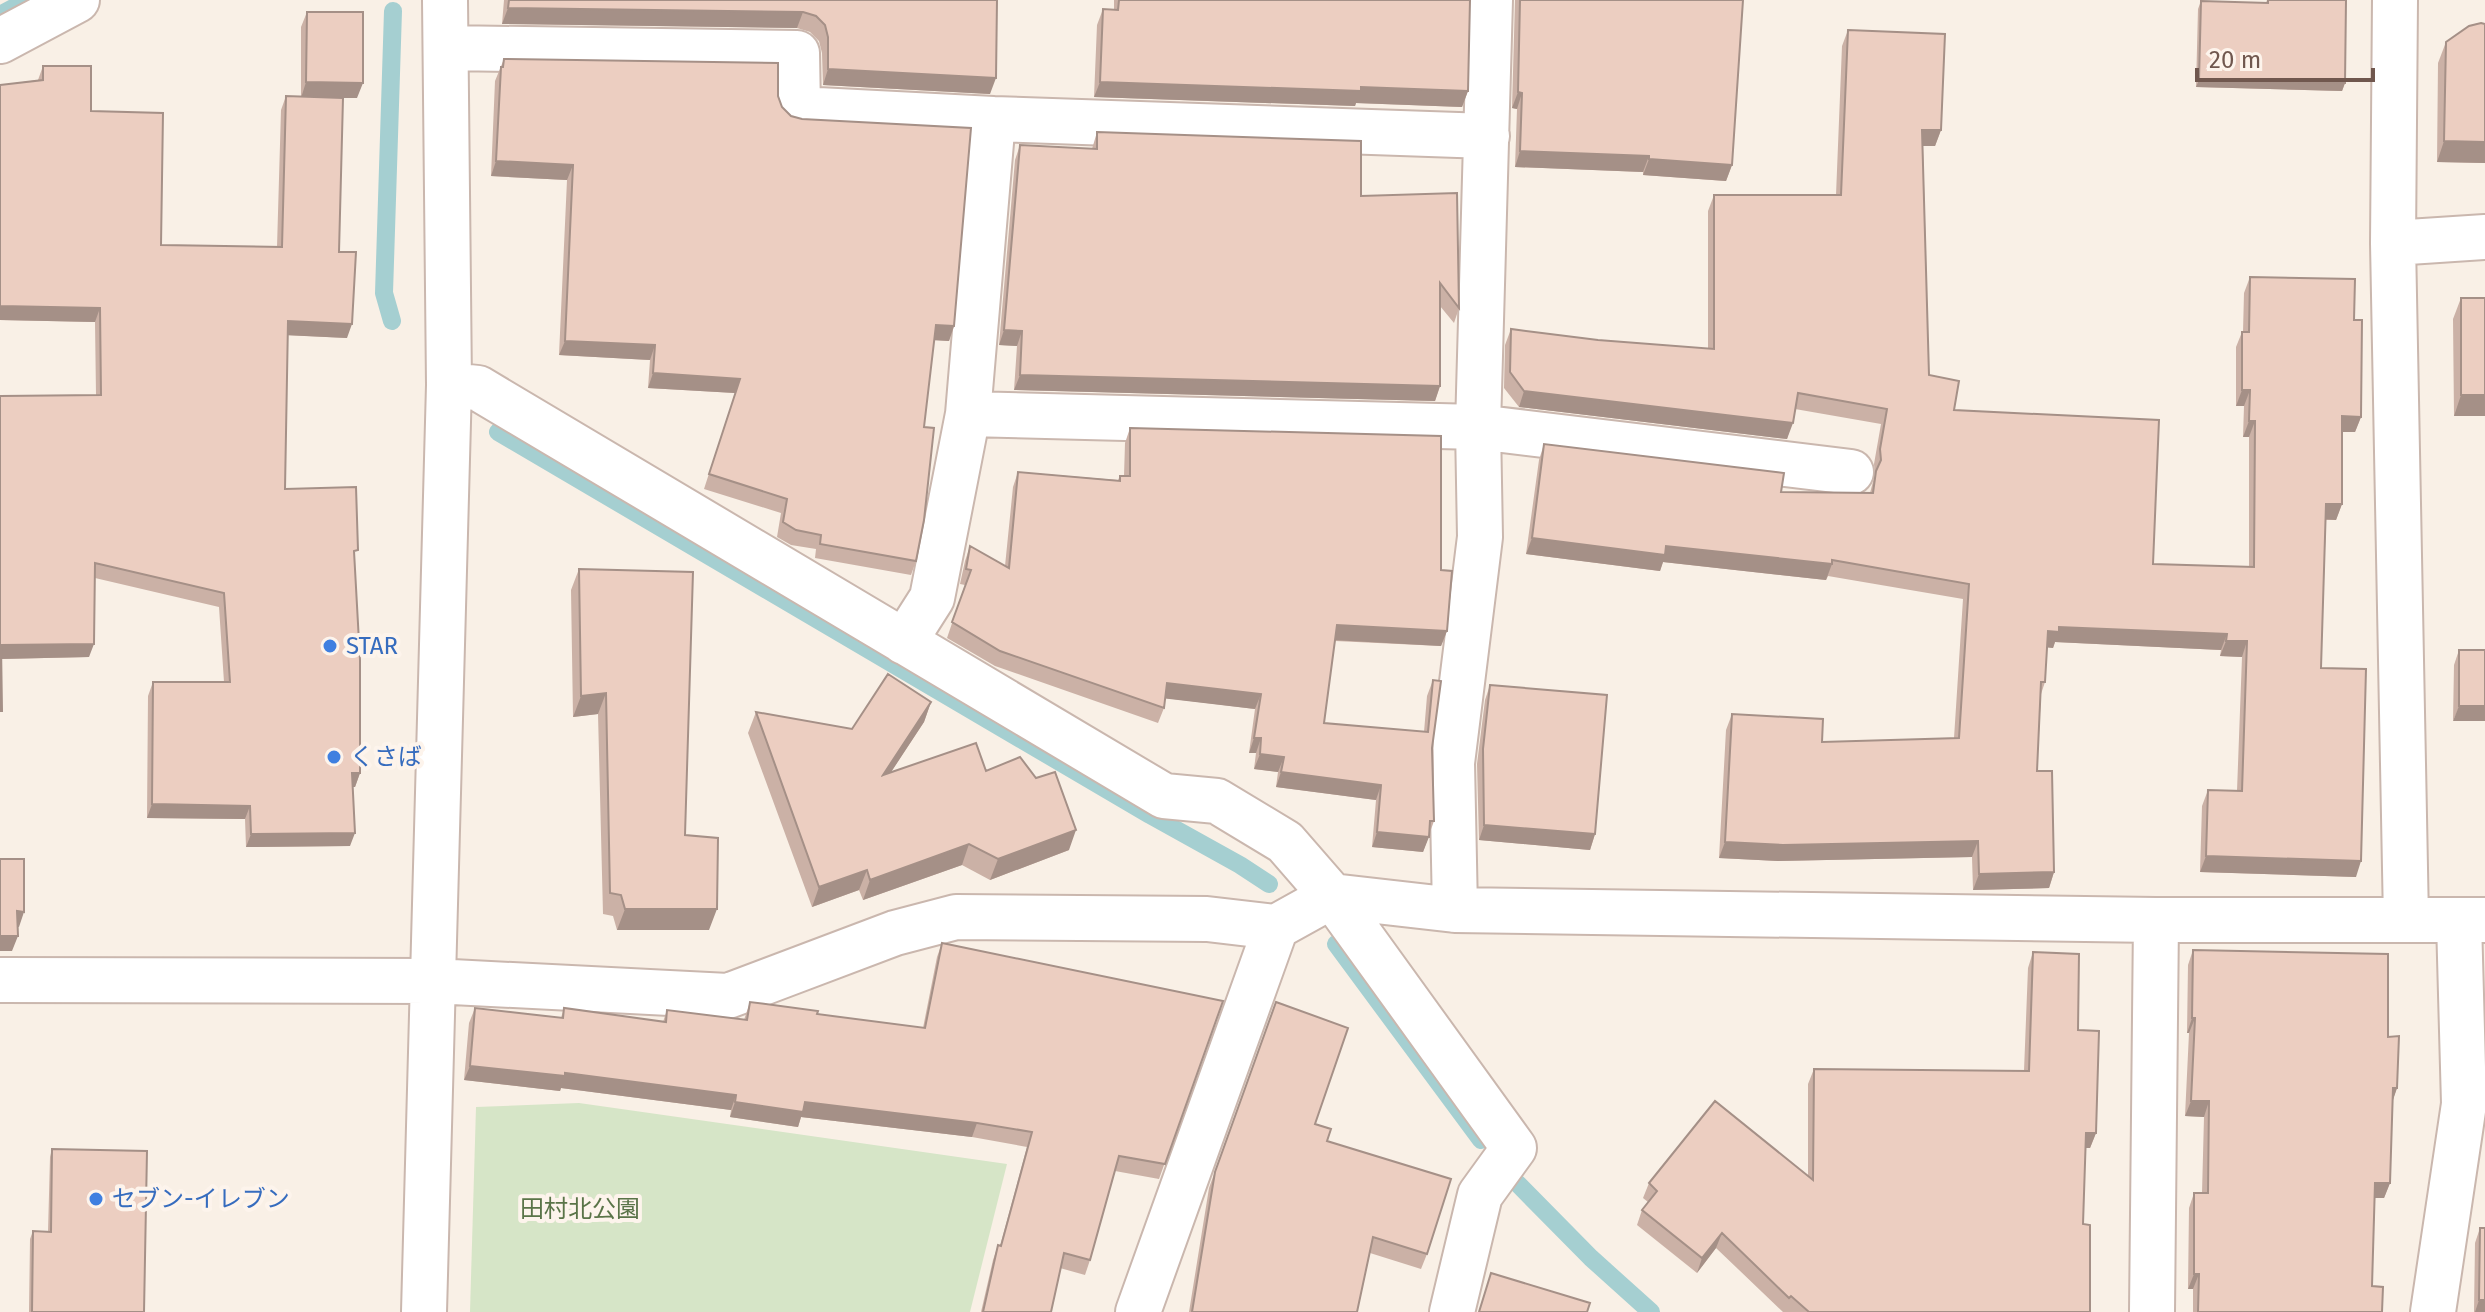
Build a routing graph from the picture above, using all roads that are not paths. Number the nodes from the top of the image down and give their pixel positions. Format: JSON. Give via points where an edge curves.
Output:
{"nodes":[{"id":1,"x":77,"y":0,"type":"edge"},
{"id":2,"x":445,"y":0,"type":"edge"},
{"id":3,"x":1490,"y":0,"type":"edge"},
{"id":4,"x":2395,"y":0,"type":"edge"},
{"id":5,"x":0,"y":41,"type":"edge"},
{"id":6,"x":447,"y":48,"type":"junction"},
{"id":7,"x":993,"y":119,"type":"junction"},
{"id":8,"x":1487,"y":136,"type":"junction"},
{"id":9,"x":2485,"y":237,"type":"edge"},
{"id":10,"x":2393,"y":243,"type":"junction"},
{"id":11,"x":449,"y":385,"type":"junction"},
{"id":12,"x":968,"y":414,"type":"junction"},
{"id":13,"x":1478,"y":427,"type":"junction"},
{"id":14,"x":1851,"y":472,"type":"dead end"},
{"id":15,"x":904,"y":642,"type":"junction"},
{"id":16,"x":1332,"y":896,"type":"junction"},
{"id":17,"x":1455,"y":910,"type":"junction"},
{"id":18,"x":2156,"y":920,"type":"junction"},
{"id":19,"x":2406,"y":920,"type":"junction"},
{"id":20,"x":2472,"y":920,"type":"edge"},
{"id":21,"x":1276,"y":927,"type":"junction"},
{"id":22,"x":0,"y":980,"type":"edge"},
{"id":23,"x":433,"y":981,"type":"junction"},
{"id":24,"x":424,"y":1312,"type":"edge"},
{"id":25,"x":1138,"y":1312,"type":"edge"},
{"id":26,"x":1452,"y":1312,"type":"edge"},
{"id":27,"x":2152,"y":1312,"type":"edge"},
{"id":28,"x":2433,"y":1312,"type":"edge"}],
"edges":[{"from":1,"to":5,"type":"street"},
{"from":2,"to":6,"type":"street"},
{"from":3,"to":8,"type":"street"},
{"from":4,"to":10,"type":"street"},
{"from":6,"to":7,"type":"street","via":[[797,53],[798,109]]},
{"from":6,"to":11,"type":"street"},
{"from":7,"to":8,"type":"street"},
{"from":7,"to":12,"type":"street"},
{"from":8,"to":13,"type":"street"},
{"from":9,"to":10,"type":"street"},
{"from":10,"to":19,"type":"street"},
{"from":11,"to":15,"type":"street","via":[[478,388]]},
{"from":11,"to":23,"type":"street"},
{"from":12,"to":13,"type":"street"},
{"from":12,"to":15,"type":"street","via":[[932,598]]},
{"from":13,"to":14,"type":"street"},
{"from":13,"to":17,"type":"street","via":[[1480,537],[1452,763]]},
{"from":15,"to":16,"type":"street","via":[[1164,796],[1217,801],[1285,842]]},
{"from":16,"to":17,"type":"street"},
{"from":16,"to":21,"type":"street"},
{"from":16,"to":26,"type":"street","via":[[1514,1148],[1480,1195]]},
{"from":17,"to":18,"type":"street"},
{"from":18,"to":19,"type":"street"},
{"from":18,"to":27,"type":"street"},
{"from":19,"to":20,"type":"street"},
{"from":20,"to":28,"type":"street","via":[[2464,1104]]},
{"from":21,"to":23,"type":"street","via":[[1207,919],[956,917],[895,933],[728,996]]},
{"from":21,"to":25,"type":"street"},
{"from":22,"to":23,"type":"street"},
{"from":23,"to":24,"type":"street"}]}
